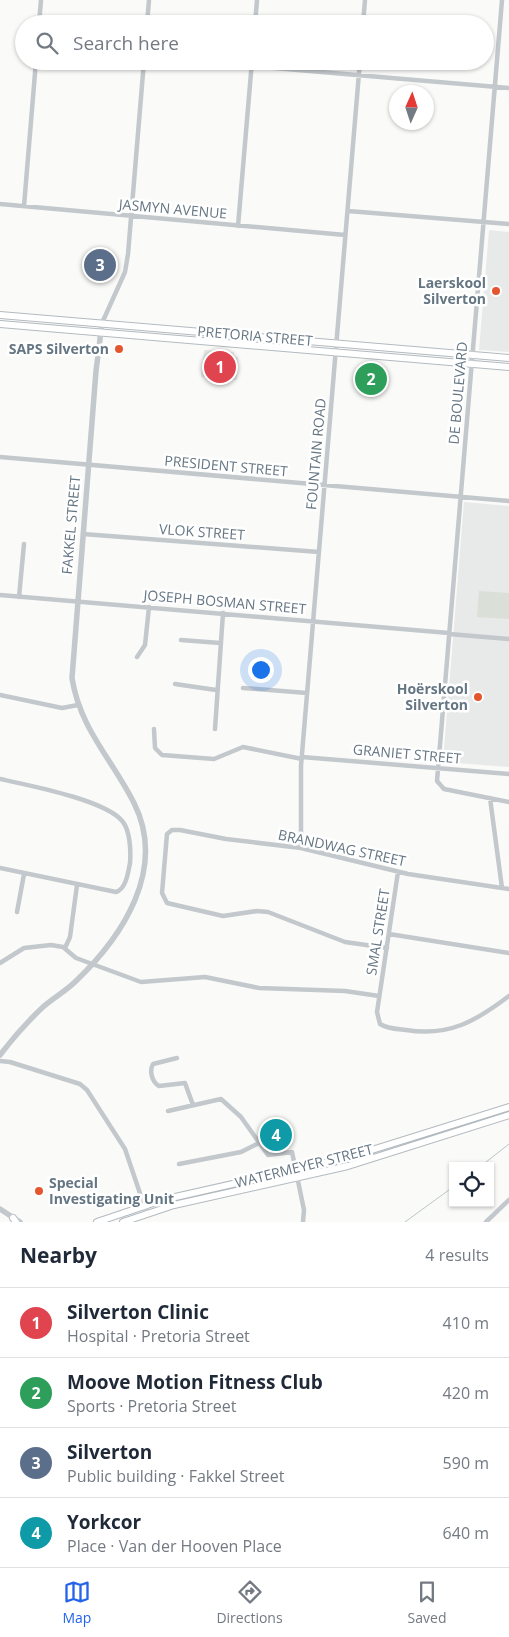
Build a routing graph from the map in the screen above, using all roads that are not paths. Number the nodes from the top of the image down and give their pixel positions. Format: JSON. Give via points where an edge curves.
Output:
{"nodes":[{"id":1,"x":41,"y":0,"type":"edge"},
{"id":2,"x":149,"y":0,"type":"edge"},
{"id":3,"x":257,"y":0,"type":"edge"},
{"id":4,"x":365,"y":0,"type":"edge"},
{"id":5,"x":502,"y":0,"type":"edge"},
{"id":6,"x":40,"y":15,"type":"edge"},
{"id":7,"x":148,"y":15,"type":"edge"},
{"id":8,"x":256,"y":15,"type":"edge"},
{"id":9,"x":364,"y":15,"type":"edge"},
{"id":10,"x":35,"y":70,"type":"edge"},
{"id":11,"x":143,"y":70,"type":"edge"},
{"id":12,"x":250,"y":70,"type":"edge"},
{"id":13,"x":309,"y":70,"type":"edge"},
{"id":14,"x":359,"y":70,"type":"edge"},
{"id":15,"x":359,"y":76,"type":"junction"},
{"id":16,"x":494,"y":86,"type":"junction"},
{"id":17,"x":509,"y":88,"type":"edge"},
{"id":18,"x":0,"y":204,"type":"edge"},
{"id":19,"x":24,"y":206,"type":"junction"},
{"id":20,"x":348,"y":211,"type":"junction"},
{"id":21,"x":132,"y":217,"type":"junction"},
{"id":22,"x":483,"y":222,"type":"junction"},
{"id":23,"x":509,"y":224,"type":"edge"},
{"id":24,"x":238,"y":226,"type":"junction"},
{"id":25,"x":345,"y":235,"type":"junction"},
{"id":26,"x":0,"y":315,"type":"edge"},
{"id":27,"x":0,"y":324,"type":"edge"},
{"id":28,"x":102,"y":324,"type":"junction"},
{"id":29,"x":100,"y":332,"type":"junction"},
{"id":30,"x":337,"y":343,"type":"junction"},
{"id":31,"x":336,"y":351,"type":"junction"},
{"id":32,"x":472,"y":356,"type":"junction"},
{"id":33,"x":509,"y":358,"type":"edge"},
{"id":34,"x":471,"y":364,"type":"junction"},
{"id":35,"x":509,"y":367,"type":"edge"},
{"id":36,"x":0,"y":457,"type":"edge"},
{"id":37,"x":88,"y":465,"type":"junction"},
{"id":38,"x":325,"y":486,"type":"junction"},
{"id":39,"x":460,"y":498,"type":"junction"},
{"id":40,"x":509,"y":501,"type":"edge"},
{"id":41,"x":83,"y":534,"type":"junction"},
{"id":42,"x":24,"y":544,"type":"dead end"},
{"id":43,"x":319,"y":552,"type":"junction"},
{"id":44,"x":0,"y":595,"type":"edge"},
{"id":45,"x":19,"y":596,"type":"junction"},
{"id":46,"x":77,"y":601,"type":"junction"},
{"id":47,"x":149,"y":607,"type":"junction"},
{"id":48,"x":223,"y":613,"type":"junction"},
{"id":49,"x":314,"y":621,"type":"junction"},
{"id":50,"x":449,"y":633,"type":"junction"},
{"id":51,"x":509,"y":639,"type":"edge"},
{"id":52,"x":182,"y":640,"type":"dead end"},
{"id":53,"x":220,"y":643,"type":"junction"},
{"id":54,"x":138,"y":657,"type":"dead end"},
{"id":55,"x":175,"y":684,"type":"dead end"},
{"id":56,"x":243,"y":688,"type":"dead end"},
{"id":57,"x":216,"y":690,"type":"junction"},
{"id":58,"x":308,"y":693,"type":"junction"},
{"id":59,"x":0,"y":695,"type":"edge"},
{"id":60,"x":78,"y":705,"type":"junction"},
{"id":61,"x":215,"y":729,"type":"dead end"},
{"id":62,"x":154,"y":730,"type":"dead end"},
{"id":63,"x":302,"y":758,"type":"junction"},
{"id":64,"x":438,"y":768,"type":"junction"},
{"id":65,"x":509,"y":774,"type":"edge"},
{"id":66,"x":0,"y":779,"type":"edge"},
{"id":67,"x":490,"y":798,"type":"junction"},
{"id":68,"x":509,"y":802,"type":"edge"},
{"id":69,"x":301,"y":848,"type":"junction"},
{"id":70,"x":0,"y":868,"type":"edge"},
{"id":71,"x":398,"y":872,"type":"junction"},
{"id":72,"x":24,"y":874,"type":"junction"},
{"id":73,"x":77,"y":885,"type":"junction"},
{"id":74,"x":502,"y":888,"type":"junction"},
{"id":75,"x":509,"y":889,"type":"edge"},
{"id":76,"x":17,"y":912,"type":"dead end"},
{"id":77,"x":389,"y":934,"type":"junction"},
{"id":78,"x":65,"y":948,"type":"junction"},
{"id":79,"x":387,"y":948,"type":"junction"},
{"id":80,"x":509,"y":952,"type":"edge"},
{"id":81,"x":0,"y":963,"type":"edge"},
{"id":82,"x":92,"y":964,"type":"junction"},
{"id":83,"x":379,"y":996,"type":"junction"},
{"id":84,"x":509,"y":996,"type":"edge"},
{"id":85,"x":1,"y":1052,"type":"edge"},
{"id":86,"x":178,"y":1058,"type":"dead end"},
{"id":87,"x":0,"y":1061,"type":"edge"},
{"id":88,"x":10,"y":1062,"type":"junction"},
{"id":89,"x":193,"y":1105,"type":"junction"},
{"id":90,"x":509,"y":1107,"type":"edge"},
{"id":91,"x":168,"y":1111,"type":"dead end"},
{"id":92,"x":509,"y":1115,"type":"edge"},
{"id":93,"x":259,"y":1143,"type":"junction"},
{"id":94,"x":178,"y":1164,"type":"dead end"},
{"id":95,"x":296,"y":1170,"type":"junction"},
{"id":96,"x":298,"y":1178,"type":"junction"},
{"id":97,"x":509,"y":1200,"type":"edge"},
{"id":98,"x":144,"y":1206,"type":"junction"},
{"id":99,"x":0,"y":1210,"type":"edge"},
{"id":100,"x":147,"y":1214,"type":"junction"},
{"id":101,"x":16,"y":1221,"type":"edge"},
{"id":102,"x":97,"y":1222,"type":"edge"},
{"id":103,"x":123,"y":1222,"type":"edge"},
{"id":104,"x":303,"y":1222,"type":"edge"},
{"id":105,"x":486,"y":1222,"type":"edge"}],
"edges":[{"from":1,"to":6,"type":"street"},
{"from":2,"to":7,"type":"street"},
{"from":3,"to":8,"type":"street"},
{"from":4,"to":9,"type":"street"},
{"from":5,"to":16,"type":"street","name":"DE BOULEVARD"},
{"from":10,"to":19,"type":"street"},
{"from":11,"to":21,"type":"street","name":"FAKKEL STREET"},
{"from":12,"to":24,"type":"street"},
{"from":13,"to":15,"type":"street"},
{"from":14,"to":15,"type":"street","name":"FOUNTAIN ROAD"},
{"from":15,"to":16,"type":"street"},
{"from":15,"to":20,"type":"street","name":"FOUNTAIN ROAD"},
{"from":16,"to":17,"type":"street"},
{"from":16,"to":22,"type":"street","name":"DE BOULEVARD"},
{"from":18,"to":19,"type":"street","name":"JASMYN AVENUE"},
{"from":19,"to":21,"type":"street","name":"JASMYN AVENUE"},
{"from":20,"to":22,"type":"street"},
{"from":20,"to":25,"type":"street","name":"FOUNTAIN ROAD"},
{"from":21,"to":24,"type":"street","name":"JASMYN AVENUE"},
{"from":21,"to":28,"type":"street","name":"FAKKEL STREET","via":[[125,272]]},
{"from":22,"to":23,"type":"street"},
{"from":22,"to":32,"type":"street","name":"DE BOULEVARD"},
{"from":24,"to":25,"type":"street","name":"JASMYN AVENUE"},
{"from":25,"to":30,"type":"street","name":"FOUNTAIN ROAD"},
{"from":26,"to":28,"type":"main road","name":"PRETORIA STREET"},
{"from":27,"to":29,"type":"main road","name":"PRETORIA STREET"},
{"from":28,"to":29,"type":"street","name":"FAKKEL STREET"},
{"from":28,"to":30,"type":"main road","name":"PRETORIA STREET"},
{"from":29,"to":31,"type":"main road","name":"PRETORIA STREET"},
{"from":29,"to":37,"type":"street","name":"FAKKEL STREET"},
{"from":30,"to":31,"type":"street","name":"FOUNTAIN ROAD"},
{"from":30,"to":32,"type":"main road","name":"PRETORIA STREET"},
{"from":31,"to":34,"type":"main road","name":"PRETORIA STREET"},
{"from":31,"to":38,"type":"street","name":"FOUNTAIN ROAD"},
{"from":32,"to":33,"type":"main road","name":"PRETORIA STREET"},
{"from":32,"to":34,"type":"street","name":"DE BOULEVARD"},
{"from":34,"to":35,"type":"main road","name":"PRETORIA STREET"},
{"from":34,"to":39,"type":"street","name":"DE BOULEVARD"},
{"from":36,"to":37,"type":"street","name":"PRESIDENT STREET"},
{"from":37,"to":38,"type":"street","name":"PRESIDENT STREET"},
{"from":37,"to":41,"type":"street","name":"FAKKEL STREET"},
{"from":38,"to":39,"type":"street","name":"PRESIDENT STREET"},
{"from":38,"to":43,"type":"street","name":"FOUNTAIN ROAD"},
{"from":39,"to":40,"type":"street","name":"PRESIDENT STREET"},
{"from":39,"to":50,"type":"street","name":"DE BOULEVARD"},
{"from":41,"to":43,"type":"street","name":"VLOK STREET"},
{"from":41,"to":46,"type":"street","name":"FAKKEL STREET"},
{"from":42,"to":45,"type":"street"},
{"from":43,"to":49,"type":"street","name":"FOUNTAIN ROAD"},
{"from":44,"to":45,"type":"street","name":"JOSEPH BOSMAN STREET"},
{"from":45,"to":46,"type":"street","name":"JOSEPH BOSMAN STREET"},
{"from":46,"to":47,"type":"street","name":"JOSEPH BOSMAN STREET"},
{"from":46,"to":60,"type":"street","name":"FAKKEL STREET","via":[[72,674]]},
{"from":47,"to":48,"type":"street","name":"JOSEPH BOSMAN STREET"},
{"from":47,"to":54,"type":"street","via":[[146,645]]},
{"from":48,"to":49,"type":"street","name":"JOSEPH BOSMAN STREET"},
{"from":48,"to":53,"type":"street"},
{"from":49,"to":50,"type":"street","name":"JOSEPH BOSMAN STREET"},
{"from":49,"to":58,"type":"street","name":"FOUNTAIN ROAD"},
{"from":50,"to":51,"type":"street","name":"JOSEPH BOSMAN STREET"},
{"from":50,"to":64,"type":"street","name":"DE BOULEVARD"},
{"from":52,"to":53,"type":"street"},
{"from":53,"to":57,"type":"street"},
{"from":55,"to":57,"type":"street"},
{"from":56,"to":58,"type":"street"},
{"from":57,"to":61,"type":"street"},
{"from":58,"to":63,"type":"street","name":"FOUNTAIN ROAD"},
{"from":59,"to":60,"type":"street","via":[[62,708]]},
{"from":60,"to":82,"type":"street","name":"FAKKEL STREET","via":[[89,730],[135,804],[146,847],[143,879],[135,903]]},
{"from":62,"to":63,"type":"street","name":"GRANIET STREET","via":[[155,748],[162,755],[214,759],[243,747]]},
{"from":63,"to":64,"type":"street","name":"GRANIET STREET"},
{"from":63,"to":69,"type":"street","name":"FOUNTAIN ROAD"},
{"from":64,"to":65,"type":"street","name":"GRANIET STREET"},
{"from":64,"to":67,"type":"street","name":"DE BOULEVARD","via":[[440,787]]},
{"from":66,"to":73,"type":"street","via":[[71,796],[118,817],[126,828],[129,868],[121,890],[112,892]]},
{"from":67,"to":68,"type":"street"},
{"from":67,"to":74,"type":"street"},
{"from":69,"to":71,"type":"street","name":"BRANDWAG STREET"},
{"from":69,"to":79,"type":"street","name":"BRANDWAG STREET","via":[[170,831],[165,841],[162,893],[167,903],[223,916],[268,912],[346,942]]},
{"from":70,"to":72,"type":"street"},
{"from":71,"to":74,"type":"street","name":"BRANDWAG STREET"},
{"from":71,"to":77,"type":"street","name":"SMAL STREET"},
{"from":72,"to":73,"type":"street"},
{"from":72,"to":76,"type":"street"},
{"from":73,"to":78,"type":"street","via":[[70,937]]},
{"from":74,"to":75,"type":"street","name":"BRANDWAG STREET"},
{"from":77,"to":79,"type":"street","name":"SMAL STREET"},
{"from":77,"to":80,"type":"street"},
{"from":78,"to":81,"type":"street","via":[[48,945],[28,947]]},
{"from":78,"to":82,"type":"street","via":[[72,956]]},
{"from":79,"to":83,"type":"street","name":"SMAL STREET"},
{"from":82,"to":83,"type":"street","via":[[141,982],[205,977],[266,989],[345,990]]},
{"from":82,"to":85,"type":"street","name":"FAKKEL STREET","via":[[73,983],[27,1016]]},
{"from":83,"to":84,"type":"street","name":"SMAL STREET","via":[[377,1016],[382,1025],[431,1032],[476,1020]]},
{"from":85,"to":88,"type":"street"},
{"from":86,"to":89,"type":"street","via":[[153,1064],[153,1080],[159,1086],[185,1082]]},
{"from":87,"to":88,"type":"street"},
{"from":88,"to":98,"type":"street","via":[[80,1084],[88,1090],[122,1142]]},
{"from":89,"to":91,"type":"street"},
{"from":89,"to":93,"type":"street","via":[[222,1100],[241,1117]]},
{"from":90,"to":95,"type":"main road","name":"WATERMEYER STREET","via":[[361,1154]]},
{"from":92,"to":96,"type":"main road","name":"WATERMEYER STREET","via":[[348,1166]]},
{"from":93,"to":94,"type":"street","via":[[241,1152]]},
{"from":93,"to":95,"type":"street","via":[[270,1156],[292,1152]]},
{"from":95,"to":96,"type":"street"},
{"from":95,"to":98,"type":"main road","name":"WATERMEYER STREET"},
{"from":96,"to":100,"type":"main road","name":"WATERMEYER STREET"},
{"from":96,"to":104,"type":"street"},
{"from":97,"to":105,"type":"street"},
{"from":98,"to":100,"type":"street"},
{"from":98,"to":102,"type":"main road","name":"WATERMEYER STREET"},
{"from":99,"to":101,"type":"street"},
{"from":100,"to":103,"type":"main road","name":"WATERMEYER STREET"}]}
